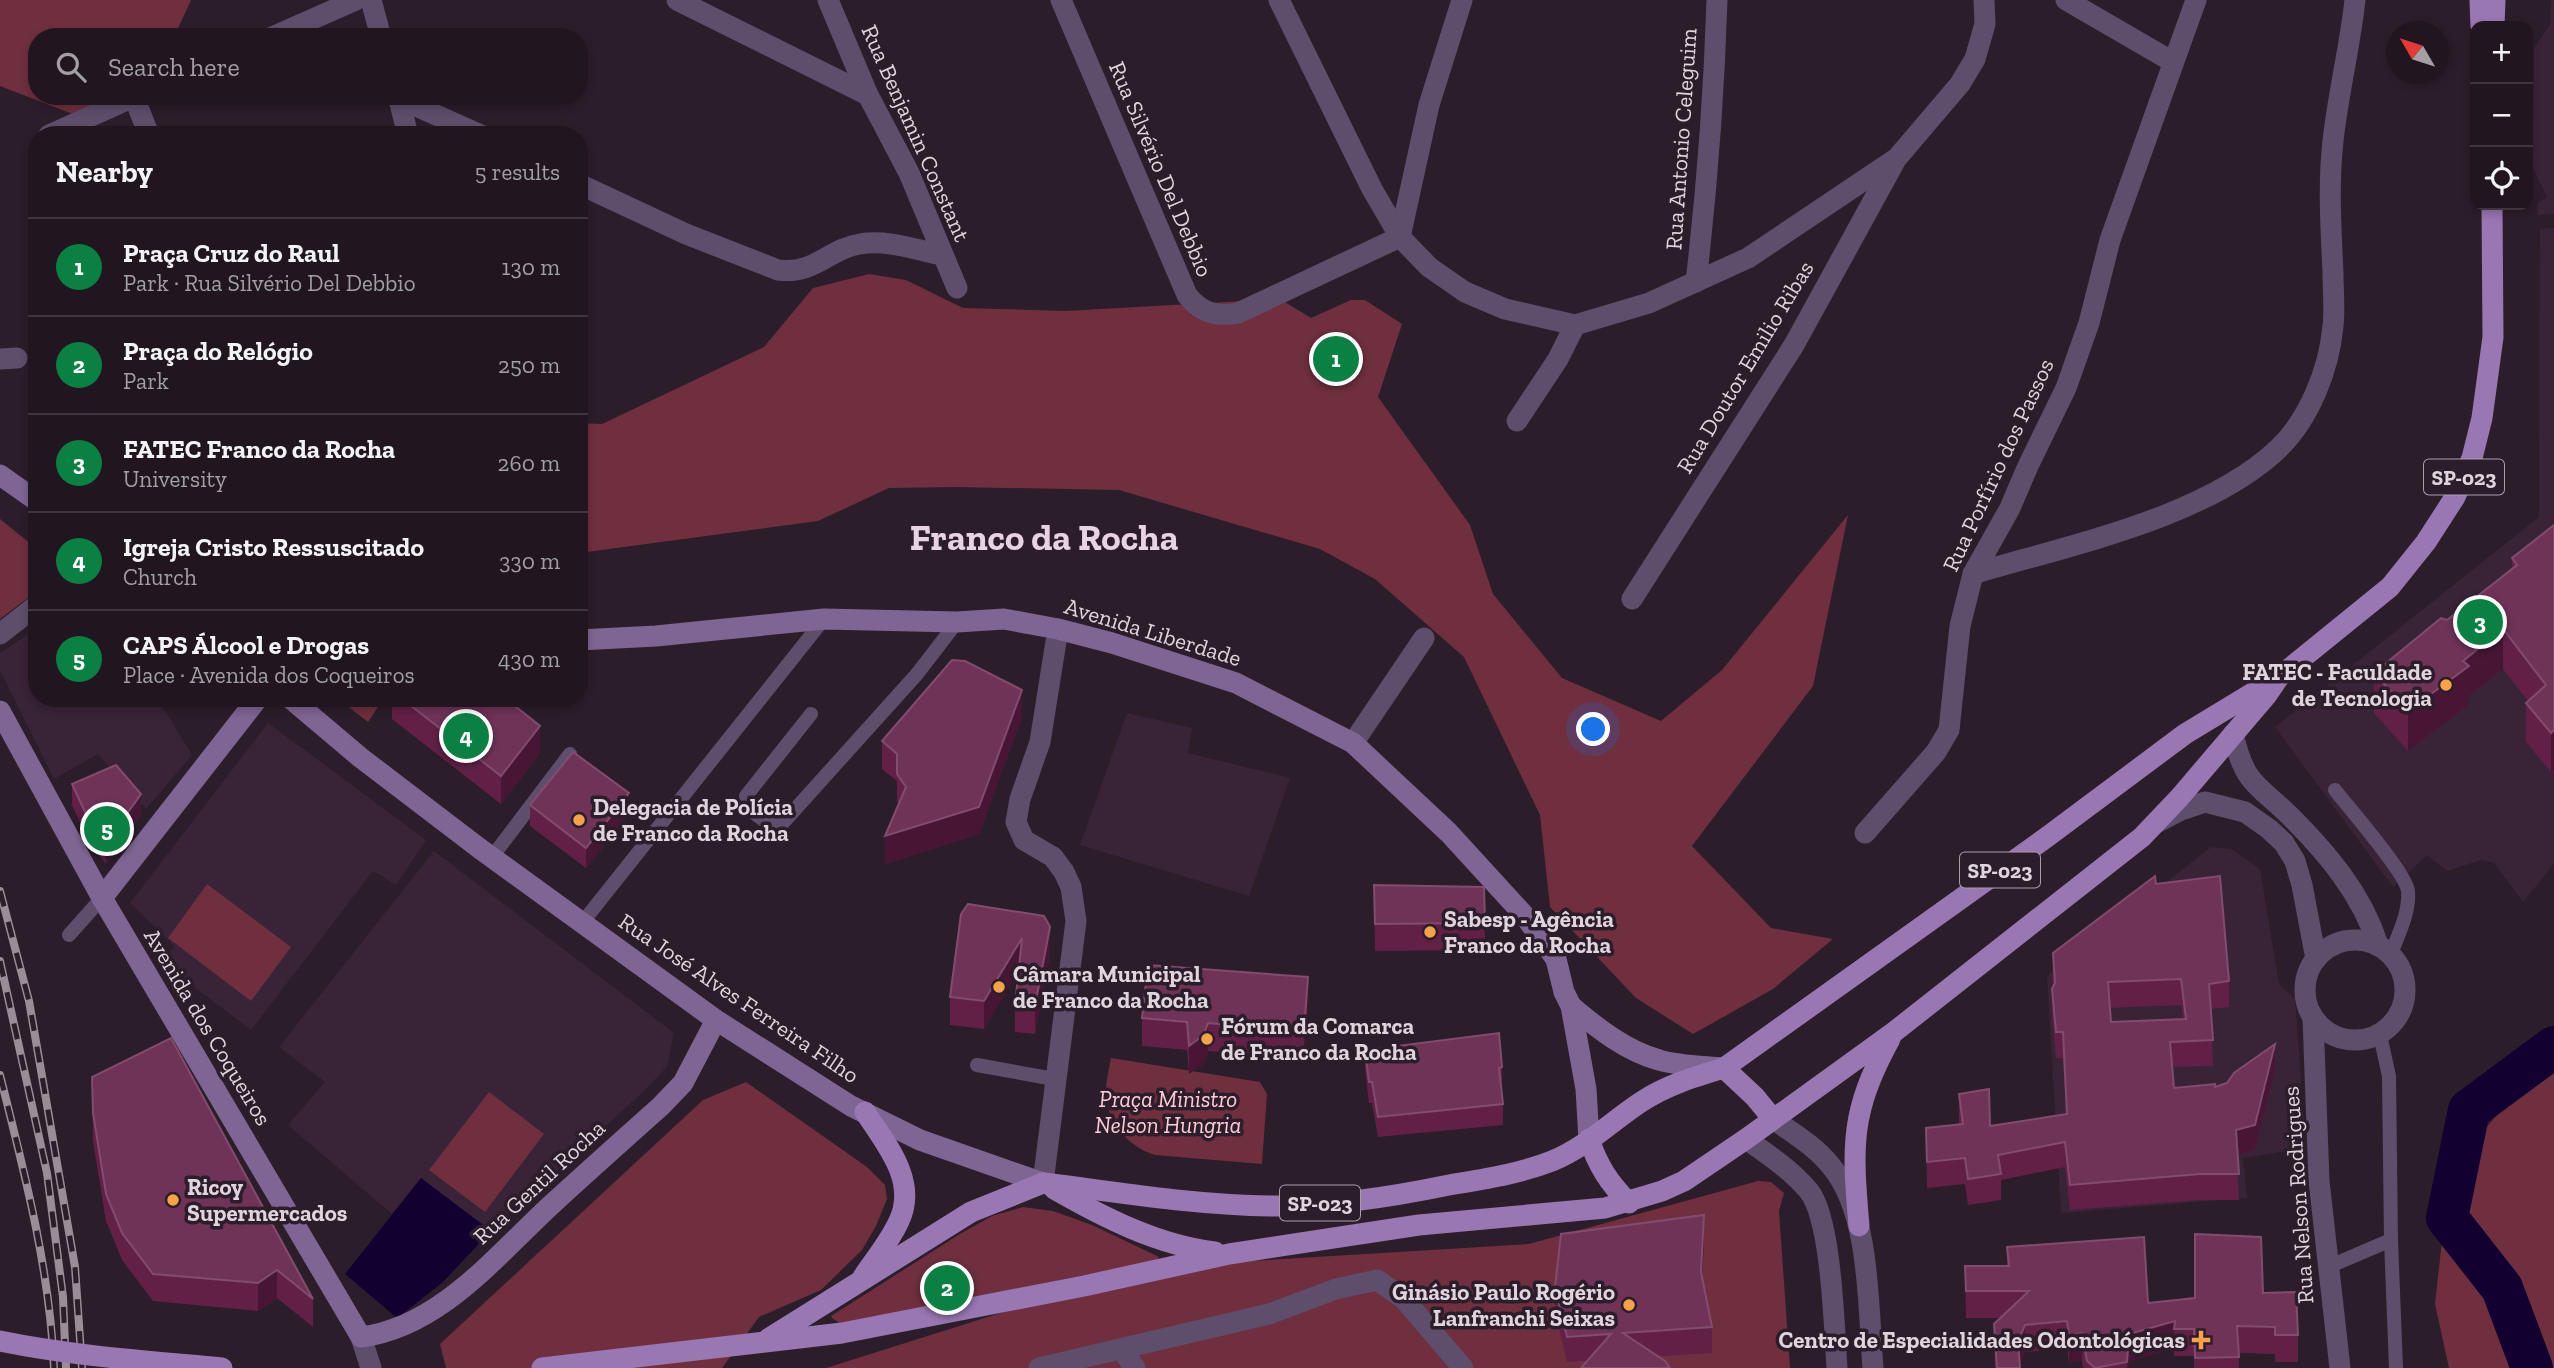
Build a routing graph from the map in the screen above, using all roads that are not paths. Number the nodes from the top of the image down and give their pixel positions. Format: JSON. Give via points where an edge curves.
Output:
{"nodes":[{"id":1,"x":356,"y":0,"type":"edge"},
{"id":2,"x":371,"y":0,"type":"edge"},
{"id":3,"x":677,"y":0,"type":"edge"},
{"id":4,"x":828,"y":0,"type":"edge"},
{"id":5,"x":1061,"y":0,"type":"edge"},
{"id":6,"x":1279,"y":0,"type":"edge"},
{"id":7,"x":1462,"y":0,"type":"edge"},
{"id":8,"x":1717,"y":0,"type":"edge"},
{"id":9,"x":1984,"y":0,"type":"edge"},
{"id":10,"x":2066,"y":0,"type":"edge"},
{"id":11,"x":2196,"y":0,"type":"edge"},
{"id":12,"x":2355,"y":0,"type":"edge"},
{"id":13,"x":2480,"y":0,"type":"edge"},
{"id":14,"x":2495,"y":0,"type":"edge"},
{"id":15,"x":2482,"y":21,"type":"edge"},
{"id":16,"x":2494,"y":21,"type":"edge"},
{"id":17,"x":292,"y":28,"type":"edge"},
{"id":18,"x":379,"y":28,"type":"edge"},
{"id":19,"x":2173,"y":62,"type":"junction"},
{"id":20,"x":868,"y":94,"type":"junction"},
{"id":21,"x":117,"y":105,"type":"edge"},
{"id":22,"x":138,"y":105,"type":"edge"},
{"id":23,"x":400,"y":105,"type":"edge"},
{"id":24,"x":415,"y":105,"type":"edge"},
{"id":25,"x":69,"y":126,"type":"edge"},
{"id":26,"x":146,"y":126,"type":"edge"},
{"id":27,"x":406,"y":126,"type":"edge"},
{"id":28,"x":461,"y":126,"type":"edge"},
{"id":29,"x":1897,"y":158,"type":"junction"},
{"id":30,"x":588,"y":188,"type":"edge"},
{"id":31,"x":2492,"y":210,"type":"edge"},
{"id":32,"x":1400,"y":237,"type":"junction"},
{"id":33,"x":942,"y":255,"type":"junction"},
{"id":34,"x":1696,"y":282,"type":"junction"},
{"id":35,"x":957,"y":288,"type":"dead end"},
{"id":36,"x":1575,"y":325,"type":"junction"},
{"id":37,"x":1517,"y":421,"type":"dead end"},
{"id":38,"x":0,"y":475,"type":"edge"},
{"id":39,"x":28,"y":495,"type":"edge"},
{"id":40,"x":1973,"y":574,"type":"junction"},
{"id":41,"x":1632,"y":598,"type":"dead end"},
{"id":42,"x":28,"y":612,"type":"edge"},
{"id":43,"x":824,"y":619,"type":"junction"},
{"id":44,"x":957,"y":622,"type":"junction"},
{"id":45,"x":1058,"y":629,"type":"junction"},
{"id":46,"x":0,"y":634,"type":"edge"},
{"id":47,"x":1424,"y":638,"type":"dead end"},
{"id":48,"x":588,"y":640,"type":"edge"},
{"id":49,"x":2280,"y":677,"type":"junction"},
{"id":50,"x":251,"y":707,"type":"edge"},
{"id":51,"x":301,"y":707,"type":"edge"},
{"id":52,"x":0,"y":711,"type":"edge"},
{"id":53,"x":811,"y":714,"type":"dead end"},
{"id":54,"x":2233,"y":734,"type":"junction"},
{"id":55,"x":1353,"y":743,"type":"junction"},
{"id":56,"x":570,"y":754,"type":"edge"},
{"id":57,"x":2335,"y":790,"type":"dead end"},
{"id":58,"x":2153,"y":825,"type":"junction"},
{"id":59,"x":1865,"y":833,"type":"dead end"},
{"id":60,"x":492,"y":857,"type":"junction"},
{"id":61,"x":102,"y":898,"type":"junction"},
{"id":62,"x":582,"y":923,"type":"junction"},
{"id":63,"x":69,"y":935,"type":"dead end"},
{"id":64,"x":2384,"y":949,"type":"junction"},
{"id":65,"x":2316,"y":959,"type":"junction"},
{"id":66,"x":1571,"y":1006,"type":"junction"},
{"id":67,"x":2313,"y":1018,"type":"junction"},
{"id":68,"x":716,"y":1020,"type":"junction"},
{"id":69,"x":1894,"y":1032,"type":"junction"},
{"id":70,"x":2380,"y":1035,"type":"junction"},
{"id":71,"x":977,"y":1065,"type":"dead end"},
{"id":72,"x":1724,"y":1068,"type":"junction"},
{"id":73,"x":1054,"y":1079,"type":"junction"},
{"id":74,"x":865,"y":1112,"type":"junction"},
{"id":75,"x":1773,"y":1119,"type":"junction"},
{"id":76,"x":1589,"y":1139,"type":"junction"},
{"id":77,"x":1746,"y":1139,"type":"junction"},
{"id":78,"x":1042,"y":1183,"type":"junction"},
{"id":79,"x":1629,"y":1203,"type":"junction"},
{"id":80,"x":1859,"y":1226,"type":"junction"},
{"id":81,"x":2391,"y":1240,"type":"junction"},
{"id":82,"x":1229,"y":1254,"type":"junction"},
{"id":83,"x":2328,"y":1267,"type":"junction"},
{"id":84,"x":859,"y":1283,"type":"junction"},
{"id":85,"x":361,"y":1337,"type":"junction"},
{"id":86,"x":0,"y":1341,"type":"edge"},
{"id":87,"x":763,"y":1341,"type":"junction"},
{"id":88,"x":1122,"y":1350,"type":"junction"},
{"id":89,"x":222,"y":1368,"type":"edge"},
{"id":90,"x":371,"y":1368,"type":"edge"},
{"id":91,"x":542,"y":1368,"type":"edge"},
{"id":92,"x":1039,"y":1368,"type":"edge"},
{"id":93,"x":1135,"y":1368,"type":"edge"},
{"id":94,"x":1463,"y":1368,"type":"edge"},
{"id":95,"x":1837,"y":1368,"type":"edge"},
{"id":96,"x":1873,"y":1368,"type":"edge"},
{"id":97,"x":2340,"y":1368,"type":"edge"},
{"id":98,"x":2396,"y":1368,"type":"edge"}],
"edges":[{"from":1,"to":17,"type":"street"},
{"from":2,"to":18,"type":"street"},
{"from":3,"to":20,"type":"street"},
{"from":4,"to":20,"type":"street","name":"Rua Benjamin Constant"},
{"from":5,"to":32,"type":"street","name":"Rua Silvério Del Debbio","via":[[1187,295],[1203,310],[1238,313]]},
{"from":6,"to":32,"type":"street"},
{"from":7,"to":32,"type":"street","via":[[1429,105]]},
{"from":8,"to":34,"type":"street","name":"Rua Antonio Celeguim","via":[[1708,184]]},
{"from":9,"to":29,"type":"street","via":[[1984,24],[1975,59],[1960,85]]},
{"from":10,"to":19,"type":"street"},
{"from":11,"to":19,"type":"street","name":"Rua Porfírio dos Passos"},
{"from":12,"to":40,"type":"street","via":[[2333,141],[2333,326],[2323,373],[2308,411],[2280,448],[2249,472],[2189,506]]},
{"from":13,"to":15,"type":"main road"},
{"from":14,"to":16,"type":"main road"},
{"from":19,"to":40,"type":"street","name":"Rua Porfírio dos Passos","via":[[2110,240],[2089,323],[2066,388],[2011,508]]},
{"from":20,"to":33,"type":"street","name":"Rua Benjamin Constant","via":[[909,173]]},
{"from":21,"to":25,"type":"street"},
{"from":22,"to":26,"type":"street"},
{"from":23,"to":27,"type":"street"},
{"from":24,"to":28,"type":"street"},
{"from":29,"to":34,"type":"street","via":[[1748,258]]},
{"from":29,"to":41,"type":"street","name":"Rua Doutor Emilio Ribas","via":[[1794,345]]},
{"from":30,"to":33,"type":"street","via":[[778,270],[803,270],[862,243]]},
{"from":31,"to":49,"type":"main road","number":"SP-023","via":[[2493,337],[2488,384],[2472,458],[2455,497],[2390,587]]},
{"from":32,"to":36,"type":"street","via":[[1429,267],[1465,292],[1504,309]]},
{"from":33,"to":35,"type":"street","name":"Rua Benjamin Constant"},
{"from":34,"to":36,"type":"street","via":[[1649,303]]},
{"from":36,"to":37,"type":"street","via":[[1559,359]]},
{"from":38,"to":39,"type":"main road"},
{"from":40,"to":59,"type":"street","name":"Rua Porfírio dos Passos","via":[[1960,626],[1949,730],[1922,770]]},
{"from":42,"to":46,"type":"street"},
{"from":43,"to":44,"type":"main road","name":"Avenida Liberdade"},
{"from":43,"to":48,"type":"main road","name":"Avenida Liberdade"},
{"from":43,"to":62,"type":"lane"},
{"from":44,"to":45,"type":"main road","name":"Avenida Liberdade","via":[[1004,619]]},
{"from":44,"to":53,"type":"lane","via":[[908,684],[781,825],[775,825],[750,809],[746,796]]},
{"from":45,"to":55,"type":"main road","name":"Avenida Liberdade","via":[[1236,683]]},
{"from":45,"to":73,"type":"street","via":[[1040,742],[1016,822],[1024,841],[1053,857],[1071,887],[1076,921],[1073,962]]},
{"from":47,"to":55,"type":"street"},
{"from":49,"to":54,"type":"main road","number":"SP-023"},
{"from":49,"to":72,"type":"main road","number":"SP-023","via":[[2185,734]]},
{"from":50,"to":61,"type":"main road"},
{"from":51,"to":60,"type":"main road","name":"Rua José Alves Ferreira Filho","number":"SP-023"},
{"from":52,"to":61,"type":"main road","name":"Avenida dos Coqueiros"},
{"from":54,"to":58,"type":"main road","number":"SP-023"},
{"from":54,"to":64,"type":"street","via":[[2238,756],[2253,783],[2334,864],[2361,902]]},
{"from":55,"to":66,"type":"main road","name":"Avenida Liberdade","via":[[1449,833],[1524,915],[1556,959]]},
{"from":56,"to":60,"type":"lane"},
{"from":57,"to":64,"type":"lane","via":[[2408,890],[2404,919]]},
{"from":58,"to":65,"type":"street","via":[[2205,803],[2245,812],[2259,821],[2284,843],[2295,861]]},
{"from":58,"to":69,"type":"main road","number":"SP-023"},
{"from":60,"to":62,"type":"main road","name":"Rua José Alves Ferreira Filho","number":"SP-023"},
{"from":61,"to":63,"type":"lane"},
{"from":61,"to":85,"type":"main road","name":"Avenida dos Coqueiros"},
{"from":62,"to":68,"type":"main road","name":"Rua José Alves Ferreira Filho","number":"SP-023"},
{"from":64,"to":65,"type":"street","via":[[2362,940],[2346,941]]},
{"from":64,"to":70,"type":"street","via":[[2400,966],[2406,996],[2393,1024]]},
{"from":65,"to":67,"type":"street","via":[[2305,991]]},
{"from":66,"to":72,"type":"main road","via":[[1623,1044],[1659,1061]]},
{"from":66,"to":76,"type":"main road","name":"Avenida Liberdade","via":[[1586,1089]]},
{"from":67,"to":70,"type":"street","via":[[2330,1034],[2347,1040]]},
{"from":67,"to":83,"type":"street","name":"Rua Nelson Rodrigues","via":[[2319,1181]]},
{"from":68,"to":74,"type":"main road","name":"Rua José Alves Ferreira Filho","number":"SP-023"},
{"from":68,"to":85,"type":"main road","name":"Rua Gentil Rocha","via":[[683,1083],[484,1268],[418,1320],[394,1331]]},
{"from":69,"to":75,"type":"main road","number":"SP-023"},
{"from":69,"to":80,"type":"main road","via":[[1858,1111],[1854,1161]]},
{"from":70,"to":81,"type":"lane","via":[[2389,1076]]},
{"from":71,"to":73,"type":"lane"},
{"from":72,"to":75,"type":"main road"},
{"from":72,"to":76,"type":"main road","number":"SP-023","via":[[1661,1091]]},
{"from":73,"to":78,"type":"street"},
{"from":74,"to":78,"type":"main road","name":"Rua José Alves Ferreira Filho","number":"SP-023","via":[[920,1140]]},
{"from":74,"to":84,"type":"main road","via":[[904,1178],[904,1199],[900,1220]]},
{"from":75,"to":77,"type":"main road","number":"SP-023"},
{"from":75,"to":80,"type":"street","via":[[1833,1167]]},
{"from":76,"to":78,"type":"main road","name":"Rua José Alves Ferreira Filho","number":"SP-023","via":[[1554,1160],[1514,1173],[1332,1203],[1211,1203]]},
{"from":76,"to":79,"type":"main road","via":[[1605,1178]]},
{"from":77,"to":79,"type":"main road","number":"SP-023","via":[[1684,1181]]},
{"from":77,"to":95,"type":"street","via":[[1783,1164],[1811,1194],[1828,1256]]},
{"from":78,"to":82,"type":"main road","via":[[1138,1231],[1195,1250]]},
{"from":78,"to":84,"type":"main road","number":"SP-023","via":[[971,1212]]},
{"from":79,"to":82,"type":"main road","number":"SP-023","via":[[1419,1225]]},
{"from":80,"to":96,"type":"street"},
{"from":81,"to":83,"type":"lane"},
{"from":81,"to":98,"type":"lane"},
{"from":82,"to":87,"type":"main road","number":"SP-023","via":[[842,1333]]},
{"from":83,"to":97,"type":"street","name":"Rua Nelson Rodrigues"},
{"from":84,"to":87,"type":"main road","number":"SP-023"},
{"from":85,"to":90,"type":"street","name":"Avenida dos Coqueiros"},
{"from":86,"to":89,"type":"main road","bridge":true},
{"from":87,"to":91,"type":"main road","number":"SP-023"},
{"from":88,"to":92,"type":"street"},
{"from":88,"to":93,"type":"street"},
{"from":88,"to":94,"type":"street","via":[[1269,1314],[1336,1289],[1377,1280],[1403,1298]]}]}
